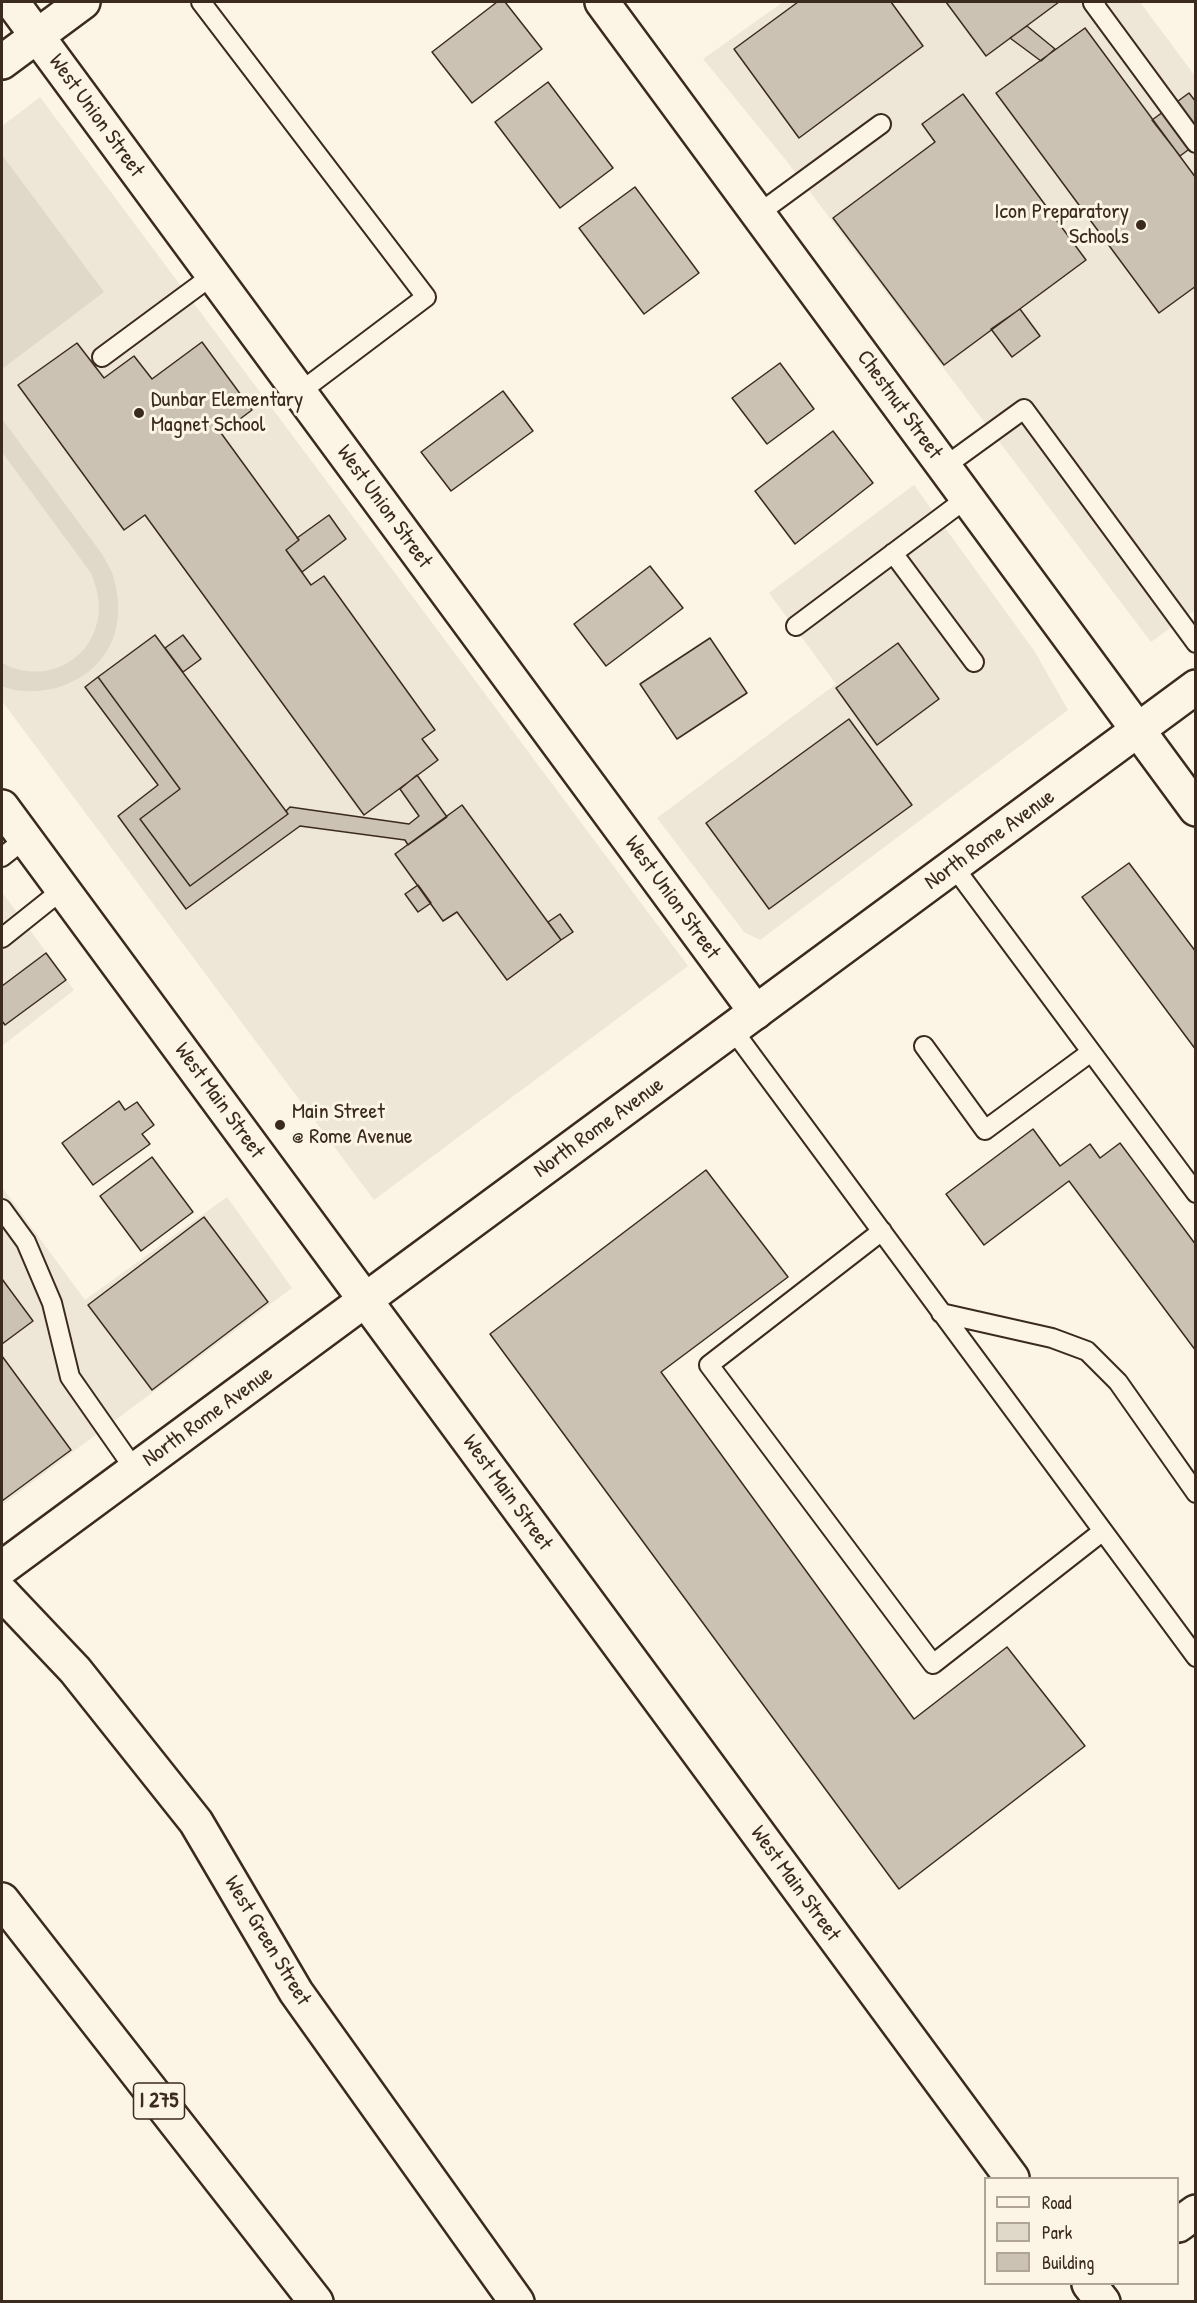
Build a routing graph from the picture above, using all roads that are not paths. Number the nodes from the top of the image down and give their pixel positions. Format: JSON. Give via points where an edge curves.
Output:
{"nodes":[{"id":1,"x":12,"y":2,"type":"edge"},
{"id":2,"x":83,"y":2,"type":"edge"},
{"id":3,"x":201,"y":2,"type":"edge"},
{"id":4,"x":602,"y":2,"type":"edge"},
{"id":5,"x":1096,"y":2,"type":"edge"},
{"id":6,"x":37,"y":35,"type":"junction"},
{"id":7,"x":2,"y":62,"type":"edge"},
{"id":8,"x":880,"y":124,"type":"dead end"},
{"id":9,"x":1196,"y":143,"type":"edge"},
{"id":10,"x":758,"y":214,"type":"junction"},
{"id":11,"x":213,"y":274,"type":"junction"},
{"id":12,"x":102,"y":357,"type":"dead end"},
{"id":13,"x":300,"y":392,"type":"junction"},
{"id":14,"x":944,"y":467,"type":"junction"},
{"id":15,"x":967,"y":498,"type":"junction"},
{"id":16,"x":893,"y":553,"type":"junction"},
{"id":17,"x":796,"y":626,"type":"dead end"},
{"id":18,"x":1196,"y":643,"type":"edge"},
{"id":19,"x":974,"y":662,"type":"dead end"},
{"id":20,"x":1196,"y":687,"type":"edge"},
{"id":21,"x":1138,"y":731,"type":"junction"},
{"id":22,"x":2,"y":807,"type":"edge"},
{"id":23,"x":1196,"y":809,"type":"edge"},
{"id":24,"x":13,"y":848,"type":"edge"},
{"id":25,"x":954,"y":867,"type":"junction"},
{"id":26,"x":62,"y":890,"type":"junction"},
{"id":27,"x":2,"y":938,"type":"edge"},
{"id":28,"x":745,"y":1021,"type":"junction"},
{"id":29,"x":924,"y":1046,"type":"dead end"},
{"id":30,"x":1091,"y":1052,"type":"junction"},
{"id":31,"x":1196,"y":1193,"type":"edge"},
{"id":32,"x":2,"y":1209,"type":"edge"},
{"id":33,"x":882,"y":1231,"type":"junction"},
{"id":34,"x":366,"y":1300,"type":"junction"},
{"id":35,"x":942,"y":1313,"type":"junction"},
{"id":36,"x":135,"y":1470,"type":"junction"},
{"id":37,"x":1196,"y":1493,"type":"edge"},
{"id":38,"x":1103,"y":1531,"type":"junction"},
{"id":39,"x":2,"y":1568,"type":"edge"},
{"id":40,"x":2,"y":1593,"type":"edge"},
{"id":41,"x":1196,"y":1657,"type":"edge"},
{"id":42,"x":2,"y":1900,"type":"edge"},
{"id":43,"x":1011,"y":2177,"type":"edge"},
{"id":44,"x":1196,"y":2212,"type":"edge"},
{"id":45,"x":1179,"y":2224,"type":"edge"},
{"id":46,"x":316,"y":2301,"type":"edge"},
{"id":47,"x":517,"y":2301,"type":"edge"}],
"edges":[{"from":1,"to":6,"type":"main road","name":"West Union Street"},
{"from":2,"to":6,"type":"main road"},
{"from":3,"to":13,"type":"lane","via":[[426,297]]},
{"from":4,"to":10,"type":"main road","name":"Chestnut Street"},
{"from":5,"to":9,"type":"lane","via":[[1093,3]]},
{"from":6,"to":7,"type":"main road"},
{"from":6,"to":11,"type":"main road","name":"West Union Street"},
{"from":8,"to":10,"type":"lane"},
{"from":10,"to":14,"type":"main road","name":"Chestnut Street"},
{"from":11,"to":12,"type":"lane"},
{"from":11,"to":13,"type":"main road","name":"West Union Street"},
{"from":13,"to":28,"type":"main road","name":"West Union Street"},
{"from":14,"to":15,"type":"main road","name":"Chestnut Street"},
{"from":14,"to":18,"type":"lane","via":[[1024,409]]},
{"from":15,"to":16,"type":"lane"},
{"from":15,"to":21,"type":"main road","name":"Chestnut Street"},
{"from":16,"to":17,"type":"lane"},
{"from":16,"to":19,"type":"lane"},
{"from":20,"to":21,"type":"main road","name":"North Rome Avenue"},
{"from":21,"to":23,"type":"main road","name":"Chestnut Street"},
{"from":21,"to":25,"type":"main road","name":"North Rome Avenue"},
{"from":22,"to":24,"type":"main road","name":"West Main Street"},
{"from":24,"to":26,"type":"main road","name":"West Main Street"},
{"from":25,"to":28,"type":"main road","name":"North Rome Avenue"},
{"from":25,"to":30,"type":"lane"},
{"from":26,"to":27,"type":"lane"},
{"from":26,"to":34,"type":"main road","name":"West Main Street"},
{"from":28,"to":33,"type":"lane"},
{"from":28,"to":34,"type":"main road","name":"North Rome Avenue"},
{"from":29,"to":30,"type":"lane","via":[[986,1130]]},
{"from":30,"to":31,"type":"lane"},
{"from":32,"to":36,"type":"lane","via":[[26,1242],[52,1304],[70,1377]]},
{"from":33,"to":35,"type":"lane"},
{"from":33,"to":38,"type":"lane","via":[[709,1365],[933,1664]]},
{"from":34,"to":36,"type":"main road","name":"North Rome Avenue"},
{"from":34,"to":43,"type":"main road","name":"West Main Street"},
{"from":35,"to":37,"type":"lane","via":[[1052,1338],[1087,1351],[1118,1382]]},
{"from":35,"to":38,"type":"lane"},
{"from":36,"to":39,"type":"main road","name":"North Rome Avenue"},
{"from":38,"to":41,"type":"lane"},
{"from":40,"to":47,"type":"main road","name":"West Green Street","via":[[75,1670],[196,1822],[296,1992]]},
{"from":42,"to":46,"type":"main road","number":"I 275"},
{"from":44,"to":45,"type":"main road"}]}
